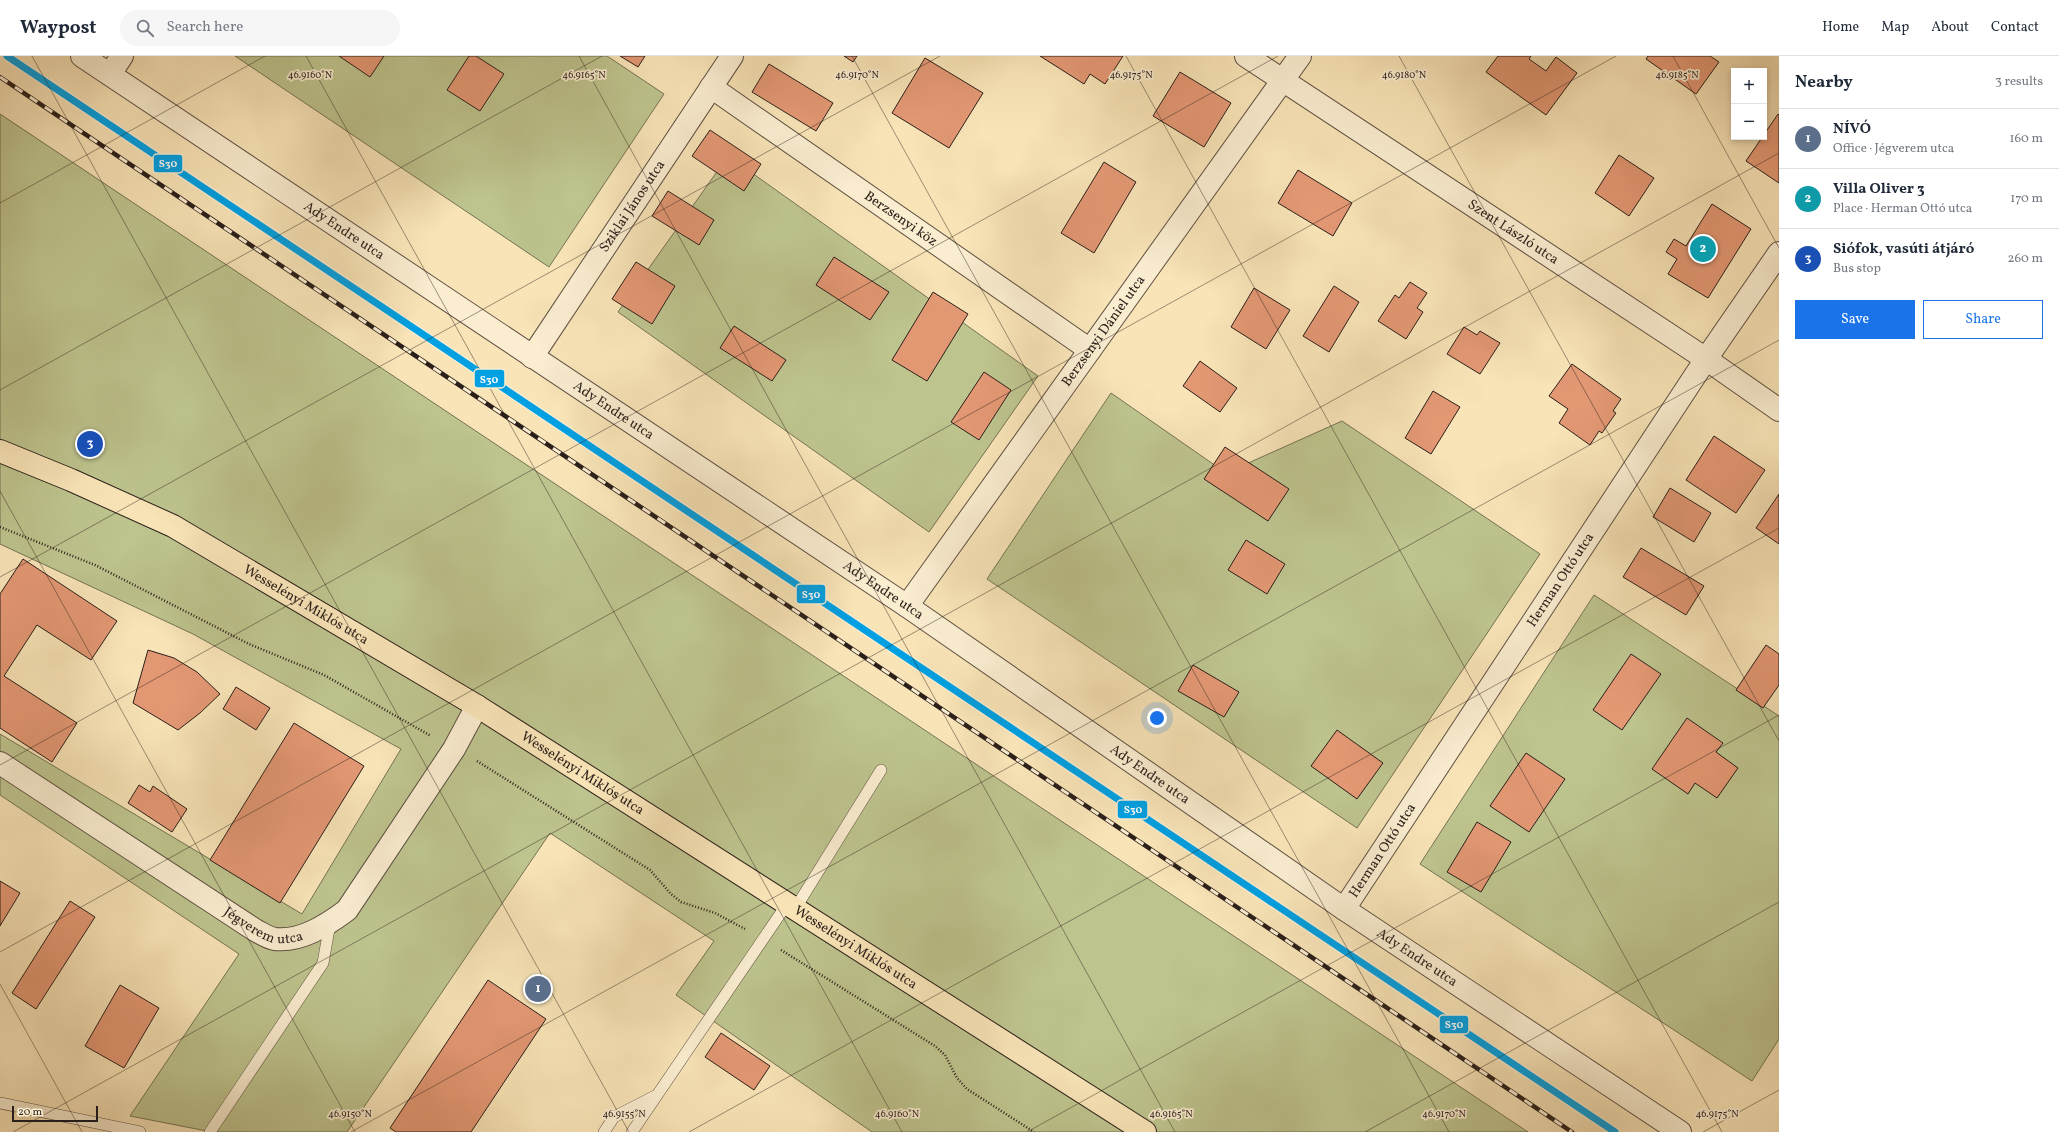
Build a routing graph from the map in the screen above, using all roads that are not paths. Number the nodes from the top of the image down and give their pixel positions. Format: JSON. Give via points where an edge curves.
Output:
{"nodes":[{"id":1,"x":82,"y":56,"type":"edge"},
{"id":2,"x":122,"y":56,"type":"edge"},
{"id":3,"x":732,"y":56,"type":"edge"},
{"id":4,"x":1246,"y":56,"type":"edge"},
{"id":5,"x":1300,"y":56,"type":"edge"},
{"id":6,"x":110,"y":74,"type":"junction"},
{"id":7,"x":1282,"y":82,"type":"junction"},
{"id":8,"x":711,"y":87,"type":"junction"},
{"id":9,"x":1779,"y":253,"type":"edge"},
{"id":10,"x":1090,"y":350,"type":"junction"},
{"id":11,"x":532,"y":357,"type":"junction"},
{"id":12,"x":1706,"y":359,"type":"junction"},
{"id":13,"x":1779,"y":410,"type":"edge"},
{"id":14,"x":0,"y":451,"type":"edge"},
{"id":15,"x":907,"y":606,"type":"junction"},
{"id":16,"x":478,"y":706,"type":"junction"},
{"id":17,"x":0,"y":763,"type":"edge"},
{"id":18,"x":881,"y":770,"type":"dead end"},
{"id":19,"x":791,"y":906,"type":"junction"},
{"id":20,"x":1344,"y":908,"type":"junction"},
{"id":21,"x":330,"y":923,"type":"junction"},
{"id":22,"x":657,"y":1095,"type":"junction"},
{"id":23,"x":0,"y":1104,"type":"edge"},
{"id":24,"x":635,"y":1131,"type":"edge"},
{"id":25,"x":140,"y":1132,"type":"edge"},
{"id":26,"x":210,"y":1132,"type":"edge"},
{"id":27,"x":604,"y":1132,"type":"edge"},
{"id":28,"x":1145,"y":1132,"type":"edge"},
{"id":29,"x":1680,"y":1132,"type":"edge"}],
"edges":[{"from":1,"to":6,"type":"street","name":"Ady Endre utca"},
{"from":2,"to":6,"type":"street"},
{"from":3,"to":8,"type":"street","name":"Sziklai János utca"},
{"from":4,"to":7,"type":"street","name":"Szent László utca"},
{"from":5,"to":7,"type":"street","name":"Berzsenyi Dániel utca"},
{"from":6,"to":11,"type":"street","name":"Ady Endre utca"},
{"from":7,"to":10,"type":"street","name":"Berzsenyi Dániel utca"},
{"from":7,"to":12,"type":"street","name":"Szent László utca"},
{"from":8,"to":10,"type":"street","name":"Berzsenyi köz"},
{"from":8,"to":11,"type":"street","name":"Sziklai János utca"},
{"from":9,"to":12,"type":"street","name":"Herman Ottó utca"},
{"from":10,"to":15,"type":"street","name":"Berzsenyi Dániel utca"},
{"from":11,"to":15,"type":"street","name":"Ady Endre utca"},
{"from":12,"to":13,"type":"street","name":"Szent László utca"},
{"from":12,"to":20,"type":"street","name":"Herman Ottó utca"},
{"from":14,"to":16,"type":"main road","name":"Wesselényi Miklós utca","via":[[173,526]]},
{"from":15,"to":20,"type":"street","name":"Ady Endre utca"},
{"from":16,"to":19,"type":"main road","name":"Wesselényi Miklós utca"},
{"from":16,"to":21,"type":"street","name":"Jégverem utca","via":[[454,749],[347,910]]},
{"from":17,"to":21,"type":"street","name":"Jégverem utca","via":[[255,930],[273,938],[289,940]]},
{"from":18,"to":19,"type":"lane"},
{"from":19,"to":22,"type":"lane","via":[[764,939]]},
{"from":19,"to":28,"type":"main road","name":"Wesselényi Miklós utca"},
{"from":20,"to":29,"type":"street","name":"Ady Endre utca"},
{"from":21,"to":26,"type":"lane","via":[[323,963]]},
{"from":22,"to":24,"type":"lane"},
{"from":22,"to":27,"type":"lane","via":[[614,1117]]},
{"from":23,"to":25,"type":"lane"}]}
